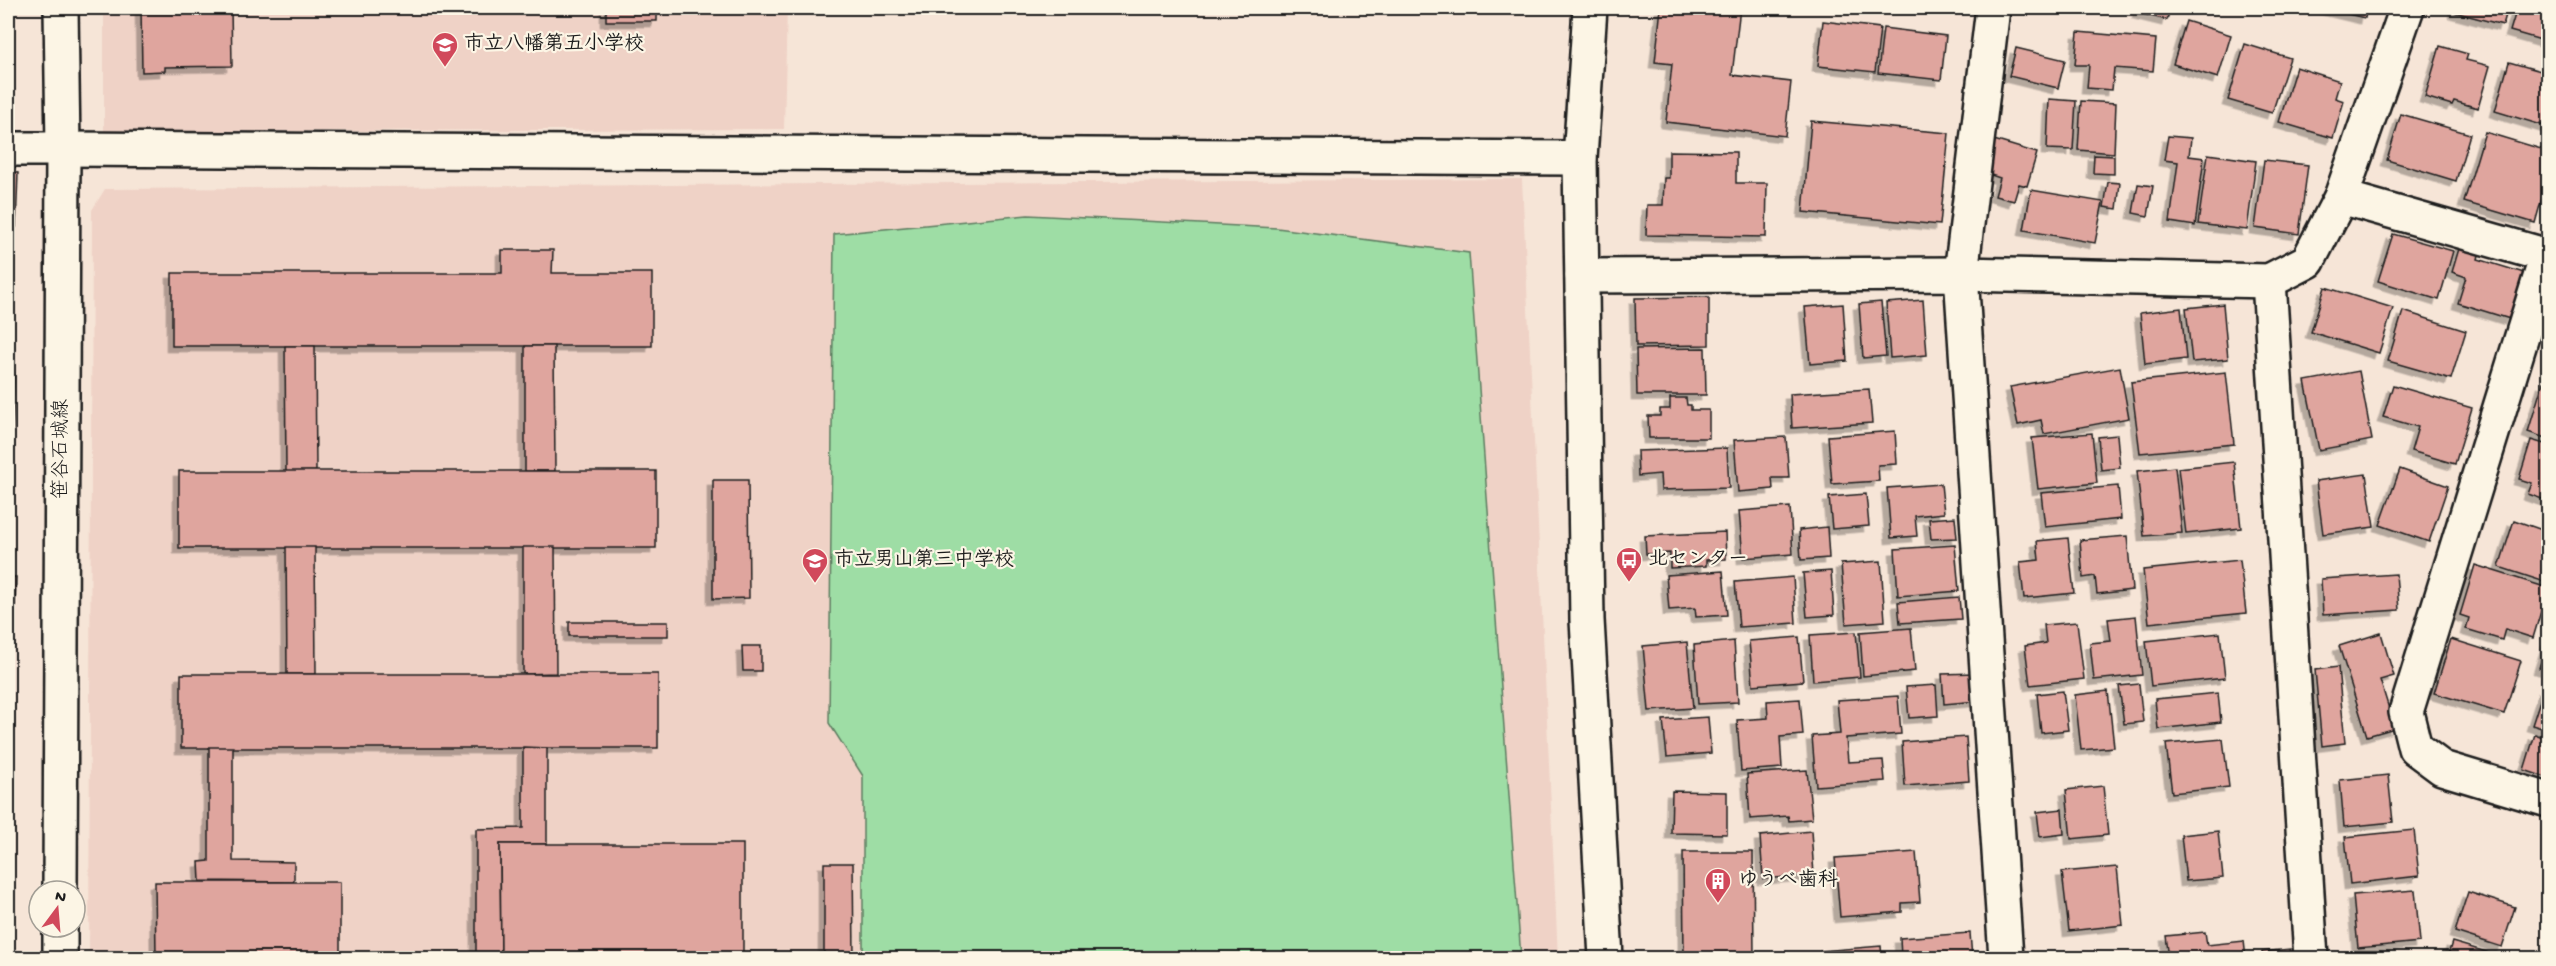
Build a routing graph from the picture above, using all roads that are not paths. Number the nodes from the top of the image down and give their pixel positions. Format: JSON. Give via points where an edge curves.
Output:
{"nodes":[{"id":1,"x":61,"y":8,"type":"edge"},
{"id":2,"x":1590,"y":8,"type":"edge"},
{"id":3,"x":1993,"y":8,"type":"edge"},
{"id":4,"x":2407,"y":8,"type":"edge"},
{"id":5,"x":8,"y":149,"type":"edge"},
{"id":6,"x":63,"y":149,"type":"junction"},
{"id":7,"x":1580,"y":158,"type":"junction"},
{"id":8,"x":2341,"y":197,"type":"junction"},
{"id":9,"x":2548,"y":255,"type":"edge"},
{"id":10,"x":1961,"y":274,"type":"junction"},
{"id":11,"x":1582,"y":276,"type":"junction"},
{"id":12,"x":2269,"y":281,"type":"junction"},
{"id":13,"x":2548,"y":800,"type":"edge"},
{"id":14,"x":60,"y":879,"type":"edge"},
{"id":15,"x":60,"y":939,"type":"edge"},
{"id":16,"x":60,"y":958,"type":"edge"},
{"id":17,"x":1606,"y":958,"type":"edge"},
{"id":18,"x":2006,"y":958,"type":"edge"},
{"id":19,"x":2311,"y":958,"type":"edge"}],
"edges":[{"from":1,"to":6,"type":"street","name":"笹谷石城線"},
{"from":2,"to":7,"type":"street"},
{"from":3,"to":10,"type":"street"},
{"from":4,"to":8,"type":"street"},
{"from":5,"to":6,"type":"street"},
{"from":6,"to":7,"type":"street"},
{"from":6,"to":14,"type":"street","name":"笹谷石城線"},
{"from":7,"to":11,"type":"street"},
{"from":8,"to":9,"type":"street"},
{"from":8,"to":12,"type":"street","via":[[2308,261]]},
{"from":9,"to":13,"type":"street","via":[[2406,712],[2415,748],[2442,768]]},
{"from":10,"to":11,"type":"street"},
{"from":10,"to":12,"type":"street"},
{"from":10,"to":18,"type":"street"},
{"from":11,"to":17,"type":"street","via":[[1587,620]]},
{"from":12,"to":19,"type":"street"},
{"from":15,"to":16,"type":"street"}]}
